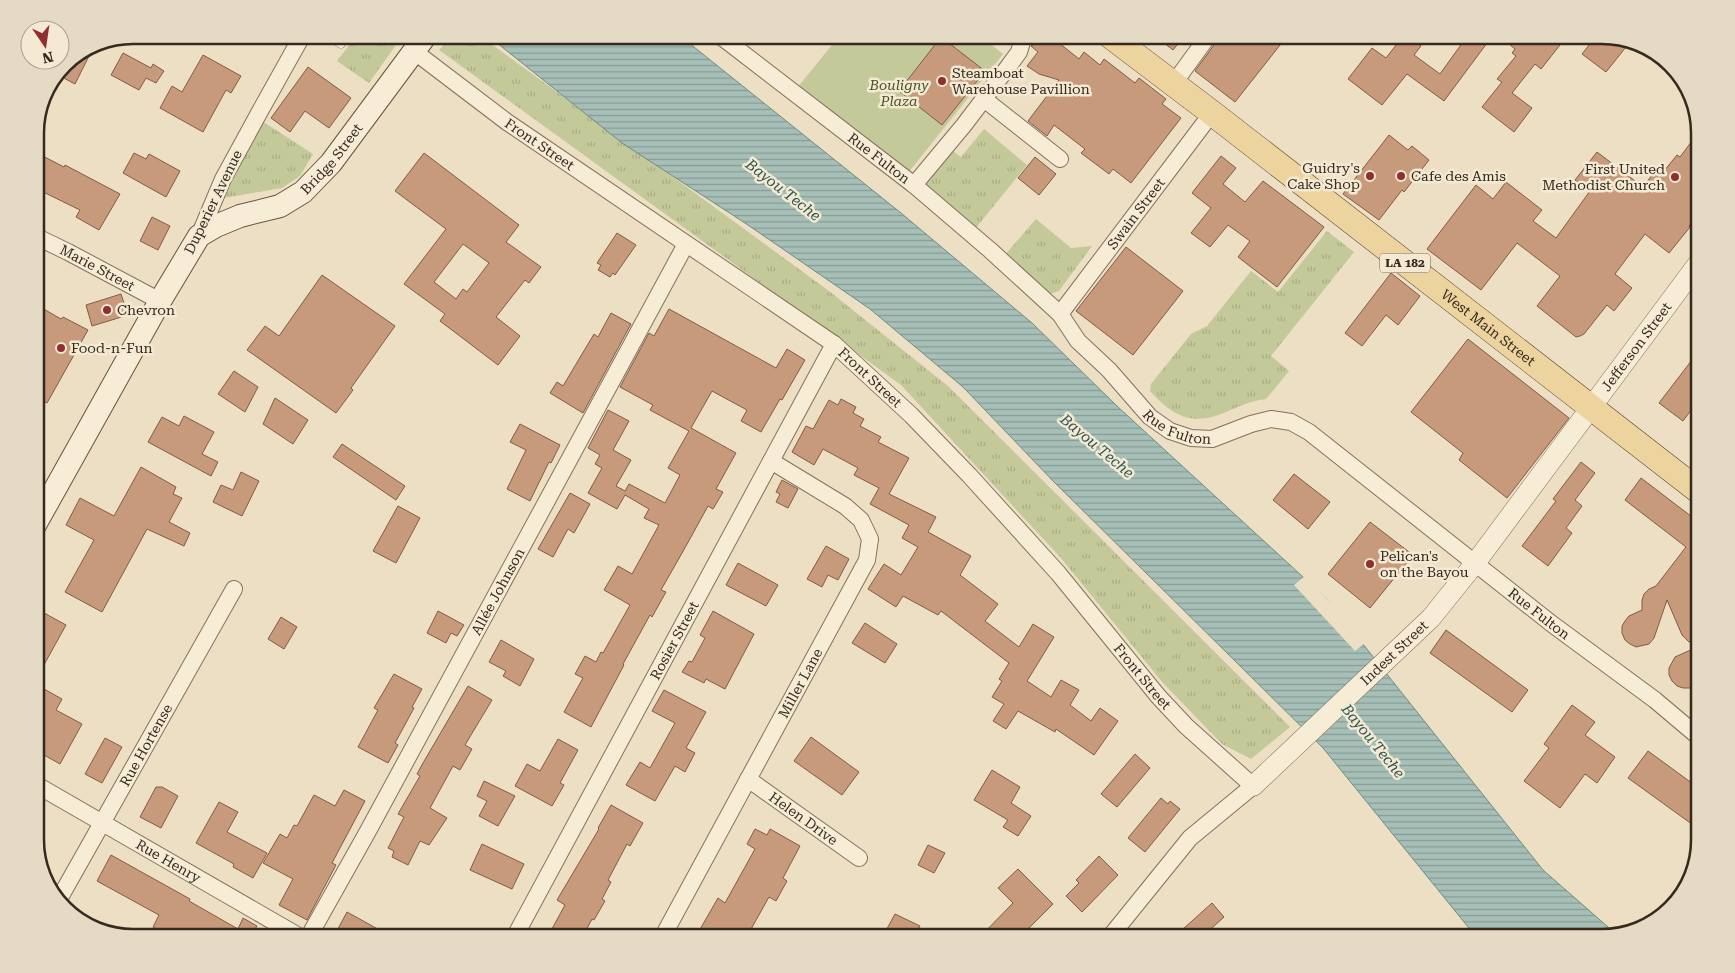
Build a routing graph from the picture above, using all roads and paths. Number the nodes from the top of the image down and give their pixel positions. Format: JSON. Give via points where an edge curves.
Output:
{"nodes":[{"id":1,"x":298,"y":44,"type":"edge"},
{"id":2,"x":420,"y":44,"type":"edge"},
{"id":3,"x":422,"y":44,"type":"edge"},
{"id":4,"x":731,"y":44,"type":"edge"},
{"id":5,"x":1021,"y":44,"type":"edge"},
{"id":6,"x":1121,"y":44,"type":"edge"},
{"id":7,"x":1202,"y":44,"type":"edge"},
{"id":8,"x":1174,"y":83,"type":"junction"},
{"id":9,"x":984,"y":100,"type":"junction"},
{"id":10,"x":1212,"y":113,"type":"junction"},
{"id":11,"x":1060,"y":159,"type":"dead end"},
{"id":12,"x":914,"y":185,"type":"junction"},
{"id":13,"x":199,"y":236,"type":"junction"},
{"id":14,"x":44,"y":240,"type":"edge"},
{"id":15,"x":686,"y":244,"type":"junction"},
{"id":16,"x":1691,"y":273,"type":"edge"},
{"id":17,"x":160,"y":301,"type":"junction"},
{"id":18,"x":1060,"y":314,"type":"junction"},
{"id":19,"x":834,"y":344,"type":"junction"},
{"id":20,"x":1589,"y":408,"type":"junction"},
{"id":21,"x":771,"y":461,"type":"junction"},
{"id":22,"x":1691,"y":485,"type":"edge"},
{"id":23,"x":44,"y":509,"type":"edge"},
{"id":24,"x":1476,"y":562,"type":"junction"},
{"id":25,"x":234,"y":589,"type":"dead end"},
{"id":26,"x":1691,"y":730,"type":"edge"},
{"id":27,"x":748,"y":779,"type":"junction"},
{"id":28,"x":1253,"y":786,"type":"junction"},
{"id":29,"x":44,"y":789,"type":"edge"},
{"id":30,"x":102,"y":822,"type":"junction"},
{"id":31,"x":859,"y":858,"type":"dead end"},
{"id":32,"x":62,"y":894,"type":"edge"},
{"id":33,"x":286,"y":929,"type":"edge"},
{"id":34,"x":313,"y":929,"type":"edge"},
{"id":35,"x":519,"y":929,"type":"edge"},
{"id":36,"x":667,"y":929,"type":"edge"},
{"id":37,"x":1116,"y":929,"type":"edge"}],
"edges":[{"from":1,"to":13,"type":"street","name":"Duperier Avenue","via":[[223,179]]},
{"from":2,"to":13,"type":"main road","name":"Bridge Street","via":[[332,162],[303,192],[280,206],[240,216]]},
{"from":3,"to":15,"type":"street","name":"Front Street","via":[[508,122]]},
{"from":4,"to":12,"type":"street","name":"Rue Fulton"},
{"from":5,"to":9,"type":"street"},
{"from":6,"to":8,"type":"main road","name":"West Main Street","number":"LA 182"},
{"from":7,"to":8,"type":"street"},
{"from":8,"to":10,"type":"main road","name":"West Main Street","number":"LA 182"},
{"from":9,"to":11,"type":"street"},
{"from":9,"to":12,"type":"street"},
{"from":10,"to":18,"type":"street","name":"Swain Street"},
{"from":10,"to":20,"type":"main road","name":"West Main Street","number":"LA 182"},
{"from":12,"to":18,"type":"street","name":"Rue Fulton"},
{"from":13,"to":17,"type":"main road","name":"Duperier Avenue"},
{"from":14,"to":17,"type":"street","name":"Marie Street"},
{"from":15,"to":19,"type":"street","name":"Front Street"},
{"from":15,"to":34,"type":"street","name":"Allée Johnson"},
{"from":16,"to":20,"type":"street","name":"Jefferson Street"},
{"from":17,"to":23,"type":"main road","name":"Duperier Avenue"},
{"from":18,"to":24,"type":"street","name":"Rue Fulton","via":[[1078,341],[1109,370],[1150,417],[1170,431],[1191,438],[1212,439],[1271,418],[1291,422],[1309,432]]},
{"from":19,"to":21,"type":"street","name":"Rosier Street"},
{"from":19,"to":28,"type":"street","name":"Front Street","via":[[911,415],[968,474],[1058,573],[1158,696]]},
{"from":20,"to":22,"type":"main road","name":"West Main Street","number":"LA 182"},
{"from":20,"to":24,"type":"street","name":"Indest Street"},
{"from":21,"to":27,"type":"street","name":"Miller Lane","via":[[845,506],[861,520],[870,539],[867,560]]},
{"from":21,"to":35,"type":"street","name":"Rosier Street"},
{"from":24,"to":26,"type":"street","name":"Rue Fulton"},
{"from":24,"to":28,"type":"street","name":"Indest Street","via":[[1431,618]]},
{"from":25,"to":30,"type":"street","name":"Rue Hortense"},
{"from":27,"to":31,"type":"street","name":"Helen Drive"},
{"from":27,"to":36,"type":"street","name":"Miller Lane"},
{"from":28,"to":37,"type":"street","name":"Indest Street","via":[[1190,838]]},
{"from":29,"to":30,"type":"street","name":"Rue Henry"},
{"from":30,"to":32,"type":"street","name":"Rue Hortense"},
{"from":30,"to":33,"type":"street","name":"Rue Henry"}]}
